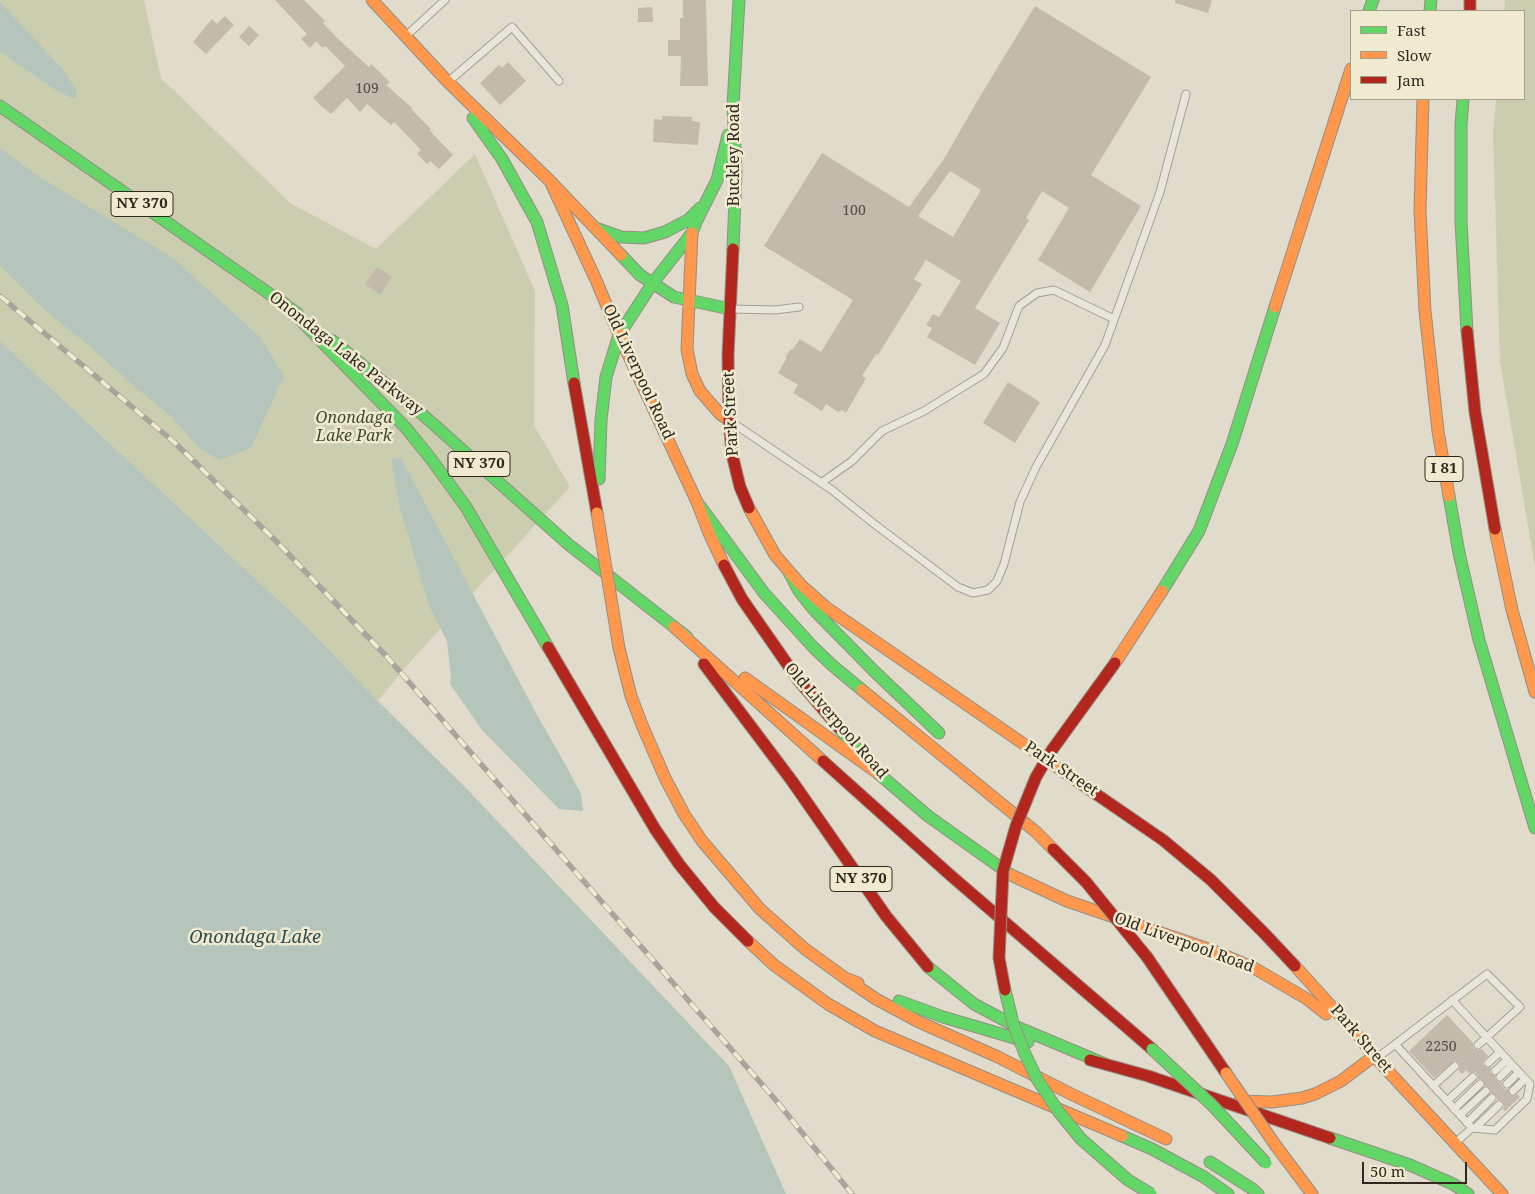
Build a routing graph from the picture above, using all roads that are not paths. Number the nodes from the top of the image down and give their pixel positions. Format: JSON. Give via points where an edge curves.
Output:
{"nodes":[{"id":1,"x":372,"y":0,"type":"edge"},
{"id":2,"x":445,"y":0,"type":"edge"},
{"id":3,"x":739,"y":0,"type":"edge"},
{"id":4,"x":405,"y":36,"type":"junction"},
{"id":5,"x":1350,"y":72,"type":"edge"},
{"id":6,"x":559,"y":81,"type":"dead end"},
{"id":7,"x":448,"y":82,"type":"junction"},
{"id":8,"x":1186,"y":94,"type":"dead end"},
{"id":9,"x":1423,"y":100,"type":"edge"},
{"id":10,"x":1463,"y":100,"type":"edge"},
{"id":11,"x":0,"y":106,"type":"edge"},
{"id":12,"x":733,"y":106,"type":"junction"},
{"id":13,"x":550,"y":181,"type":"junction"},
{"id":14,"x":708,"y":197,"type":"junction"},
{"id":15,"x":594,"y":228,"type":"junction"},
{"id":16,"x":692,"y":233,"type":"junction"},
{"id":17,"x":652,"y":284,"type":"junction"},
{"id":18,"x":689,"y":301,"type":"junction"},
{"id":19,"x":284,"y":303,"type":"junction"},
{"id":20,"x":799,"y":307,"type":"dead end"},
{"id":21,"x":730,"y":310,"type":"junction"},
{"id":22,"x":1114,"y":319,"type":"junction"},
{"id":23,"x":619,"y":335,"type":"junction"},
{"id":24,"x":729,"y":420,"type":"junction"},
{"id":25,"x":821,"y":483,"type":"junction"},
{"id":26,"x":697,"y":502,"type":"junction"},
{"id":27,"x":597,"y":514,"type":"junction"},
{"id":28,"x":788,"y":572,"type":"junction"},
{"id":29,"x":674,"y":627,"type":"junction"},
{"id":30,"x":1535,"y":692,"type":"edge"},
{"id":31,"x":945,"y":739,"type":"dead end"},
{"id":32,"x":974,"y":766,"type":"dead end"},
{"id":33,"x":879,"y":774,"type":"junction"},
{"id":34,"x":1535,"y":828,"type":"edge"},
{"id":35,"x":1053,"y":848,"type":"junction"},
{"id":36,"x":845,"y":978,"type":"junction"},
{"id":37,"x":1452,"y":1000,"type":"junction"},
{"id":38,"x":1486,"y":1038,"type":"junction"},
{"id":39,"x":1395,"y":1044,"type":"junction"},
{"id":40,"x":1478,"y":1045,"type":"dead end"},
{"id":41,"x":1500,"y":1052,"type":"junction"},
{"id":42,"x":1375,"y":1057,"type":"junction"},
{"id":43,"x":1488,"y":1063,"type":"dead end"},
{"id":44,"x":1510,"y":1063,"type":"junction"},
{"id":45,"x":1105,"y":1064,"type":"junction"},
{"id":46,"x":1455,"y":1066,"type":"dead end"},
{"id":47,"x":1495,"y":1071,"type":"dead end"},
{"id":48,"x":1519,"y":1072,"type":"junction"},
{"id":49,"x":1473,"y":1077,"type":"dead end"},
{"id":50,"x":1500,"y":1077,"type":"dead end"},
{"id":51,"x":1525,"y":1079,"type":"junction"},
{"id":52,"x":1480,"y":1084,"type":"dead end"},
{"id":53,"x":1507,"y":1084,"type":"dead end"},
{"id":54,"x":1433,"y":1086,"type":"junction"},
{"id":55,"x":1486,"y":1091,"type":"dead end"},
{"id":56,"x":1514,"y":1091,"type":"dead end"},
{"id":57,"x":1492,"y":1098,"type":"dead end"},
{"id":58,"x":1217,"y":1100,"type":"junction"},
{"id":59,"x":1447,"y":1101,"type":"junction"},
{"id":60,"x":1499,"y":1105,"type":"dead end"},
{"id":61,"x":1454,"y":1109,"type":"junction"},
{"id":62,"x":1460,"y":1115,"type":"junction"},
{"id":63,"x":1471,"y":1126,"type":"junction"},
{"id":64,"x":1174,"y":1143,"type":"dead end"},
{"id":65,"x":1455,"y":1143,"type":"junction"},
{"id":66,"x":1201,"y":1156,"type":"dead end"},
{"id":67,"x":1269,"y":1166,"type":"dead end"},
{"id":68,"x":1151,"y":1194,"type":"edge"},
{"id":69,"x":1228,"y":1194,"type":"edge"},
{"id":70,"x":1258,"y":1194,"type":"edge"},
{"id":71,"x":1312,"y":1194,"type":"edge"},
{"id":72,"x":1468,"y":1194,"type":"edge"},
{"id":73,"x":1502,"y":1194,"type":"edge"}],
"edges":[{"from":1,"to":4,"type":"main road","name":"Old Liverpool Road"},
{"from":2,"to":4,"type":"lane"},
{"from":3,"to":12,"type":"main road","name":"Buckley Road"},
{"from":4,"to":7,"type":"main road","name":"Old Liverpool Road"},
{"from":5,"to":68,"type":"main road","bridge":true,"via":[[1232,444],[1199,531],[1124,651],[1036,777],[1016,826],[1003,872],[999,958],[1016,1031],[1037,1079],[1081,1139],[1128,1180]]},
{"from":6,"to":7,"type":"lane","via":[[512,27]]},
{"from":7,"to":13,"type":"main road","name":"Old Liverpool Road"},
{"from":7,"to":27,"type":"main road","via":[[502,159],[537,222],[562,305]]},
{"from":8,"to":22,"type":"lane","via":[[1160,192]]},
{"from":9,"to":34,"type":"main road","number":"I 81","via":[[1420,211],[1424,293],[1438,431],[1458,553],[1479,640]]},
{"from":10,"to":30,"type":"main road","number":"I 81","via":[[1461,222],[1475,412],[1490,508],[1512,610]]},
{"from":11,"to":19,"type":"main road","name":"Onondaga Lake Parkway","number":"NY 370"},
{"from":12,"to":14,"type":"main road","via":[[717,180]]},
{"from":12,"to":21,"type":"main road","name":"Buckley Road","via":[[736,172]]},
{"from":13,"to":15,"type":"main road","name":"Old Liverpool Road"},
{"from":13,"to":23,"type":"main road","name":"Old Liverpool Road"},
{"from":14,"to":15,"type":"main road","via":[[688,220],[644,238],[621,237]]},
{"from":14,"to":16,"type":"main road"},
{"from":15,"to":17,"type":"main road","name":"Old Liverpool Road"},
{"from":16,"to":17,"type":"main road"},
{"from":16,"to":18,"type":"main road"},
{"from":17,"to":18,"type":"main road","name":"Old Liverpool Road","via":[[674,297]]},
{"from":17,"to":23,"type":"main road"},
{"from":18,"to":21,"type":"main road","name":"Old Liverpool Road"},
{"from":18,"to":24,"type":"main road","via":[[687,349],[692,374],[700,391]]},
{"from":19,"to":29,"type":"main road","name":"Onondaga Lake Parkway","number":"NY 370","via":[[422,414],[568,544]]},
{"from":19,"to":69,"type":"main road","via":[[406,428],[431,459],[466,507],[655,829],[714,907],[756,949],[828,1004],[875,1031],[1152,1150],[1204,1177]]},
{"from":20,"to":21,"type":"lane"},
{"from":21,"to":24,"type":"main road","name":"Park Street"},
{"from":22,"to":25,"type":"lane","via":[[1054,290],[1037,293],[1019,306],[1003,348],[984,374],[924,411],[882,431],[852,460]]},
{"from":22,"to":25,"type":"lane","via":[[1105,345],[1036,467],[1020,502],[1004,564],[997,581],[988,590],[973,593],[958,587]]},
{"from":23,"to":26,"type":"main road","name":"Old Liverpool Road"},
{"from":23,"to":27,"type":"main road","via":[[606,378]]},
{"from":24,"to":25,"type":"lane"},
{"from":24,"to":28,"type":"main road","name":"Park Street","via":[[732,454],[740,487],[752,516]]},
{"from":26,"to":33,"type":"main road","name":"Old Liverpool Road","via":[[742,599],[799,681]]},
{"from":26,"to":35,"type":"main road","via":[[764,593],[814,648]]},
{"from":27,"to":36,"type":"main road","bridge":true,"via":[[631,696],[645,734],[684,814],[702,841],[760,909],[804,948]]},
{"from":28,"to":31,"type":"main road","via":[[814,610]]},
{"from":28,"to":42,"type":"main road","name":"Park Street","via":[[827,608],[1163,840],[1211,880],[1265,934]]},
{"from":29,"to":33,"type":"main road","number":"NY 370"},
{"from":29,"to":45,"type":"main road","number":"NY 370","via":[[726,692],[886,916],[926,965],[974,1004]]},
{"from":29,"to":67,"type":"main road","bridge":true,"via":[[949,874],[1152,1049],[1212,1105]]},
{"from":32,"to":35,"type":"main road","via":[[1024,814]]},
{"from":33,"to":42,"type":"main road","name":"Old Liverpool Road","number":"NY 370","via":[[928,816],[1013,877],[1067,901],[1214,951],[1254,968],[1307,999]]},
{"from":35,"to":71,"type":"main road","bridge":true,"via":[[1086,882],[1147,957]]},
{"from":36,"to":45,"type":"main road","via":[[943,1017]]},
{"from":36,"to":64,"type":"main road","via":[[919,1022]]},
{"from":37,"to":38,"type":"lane"},
{"from":37,"to":38,"type":"lane","via":[[1487,974],[1520,1006]]},
{"from":37,"to":39,"type":"lane"},
{"from":38,"to":40,"type":"lane"},
{"from":38,"to":41,"type":"lane"},
{"from":39,"to":42,"type":"lane"},
{"from":39,"to":54,"type":"lane"},
{"from":41,"to":43,"type":"lane"},
{"from":41,"to":44,"type":"lane"},
{"from":42,"to":58,"type":"main road","number":"NY 370","via":[[1341,1081],[1302,1098],[1272,1102]]},
{"from":42,"to":65,"type":"main road","name":"Park Street","number":"NY 370"},
{"from":44,"to":47,"type":"lane"},
{"from":44,"to":48,"type":"lane"},
{"from":44,"to":50,"type":"lane"},
{"from":45,"to":58,"type":"main road","number":"NY 370"},
{"from":46,"to":54,"type":"lane"},
{"from":48,"to":51,"type":"lane"},
{"from":48,"to":53,"type":"lane"},
{"from":49,"to":59,"type":"lane"},
{"from":51,"to":56,"type":"lane"},
{"from":51,"to":63,"type":"lane","via":[[1530,1084],[1527,1099],[1495,1130]]},
{"from":52,"to":61,"type":"lane"},
{"from":54,"to":59,"type":"lane"},
{"from":55,"to":62,"type":"lane"},
{"from":57,"to":63,"type":"lane"},
{"from":58,"to":72,"type":"main road","number":"NY 370","via":[[1410,1165]]},
{"from":59,"to":61,"type":"lane"},
{"from":60,"to":63,"type":"lane"},
{"from":61,"to":62,"type":"lane"},
{"from":62,"to":63,"type":"lane"},
{"from":63,"to":65,"type":"lane"},
{"from":65,"to":73,"type":"main road","name":"Park Street","number":"NY 370"},
{"from":66,"to":70,"type":"main road"}]}
